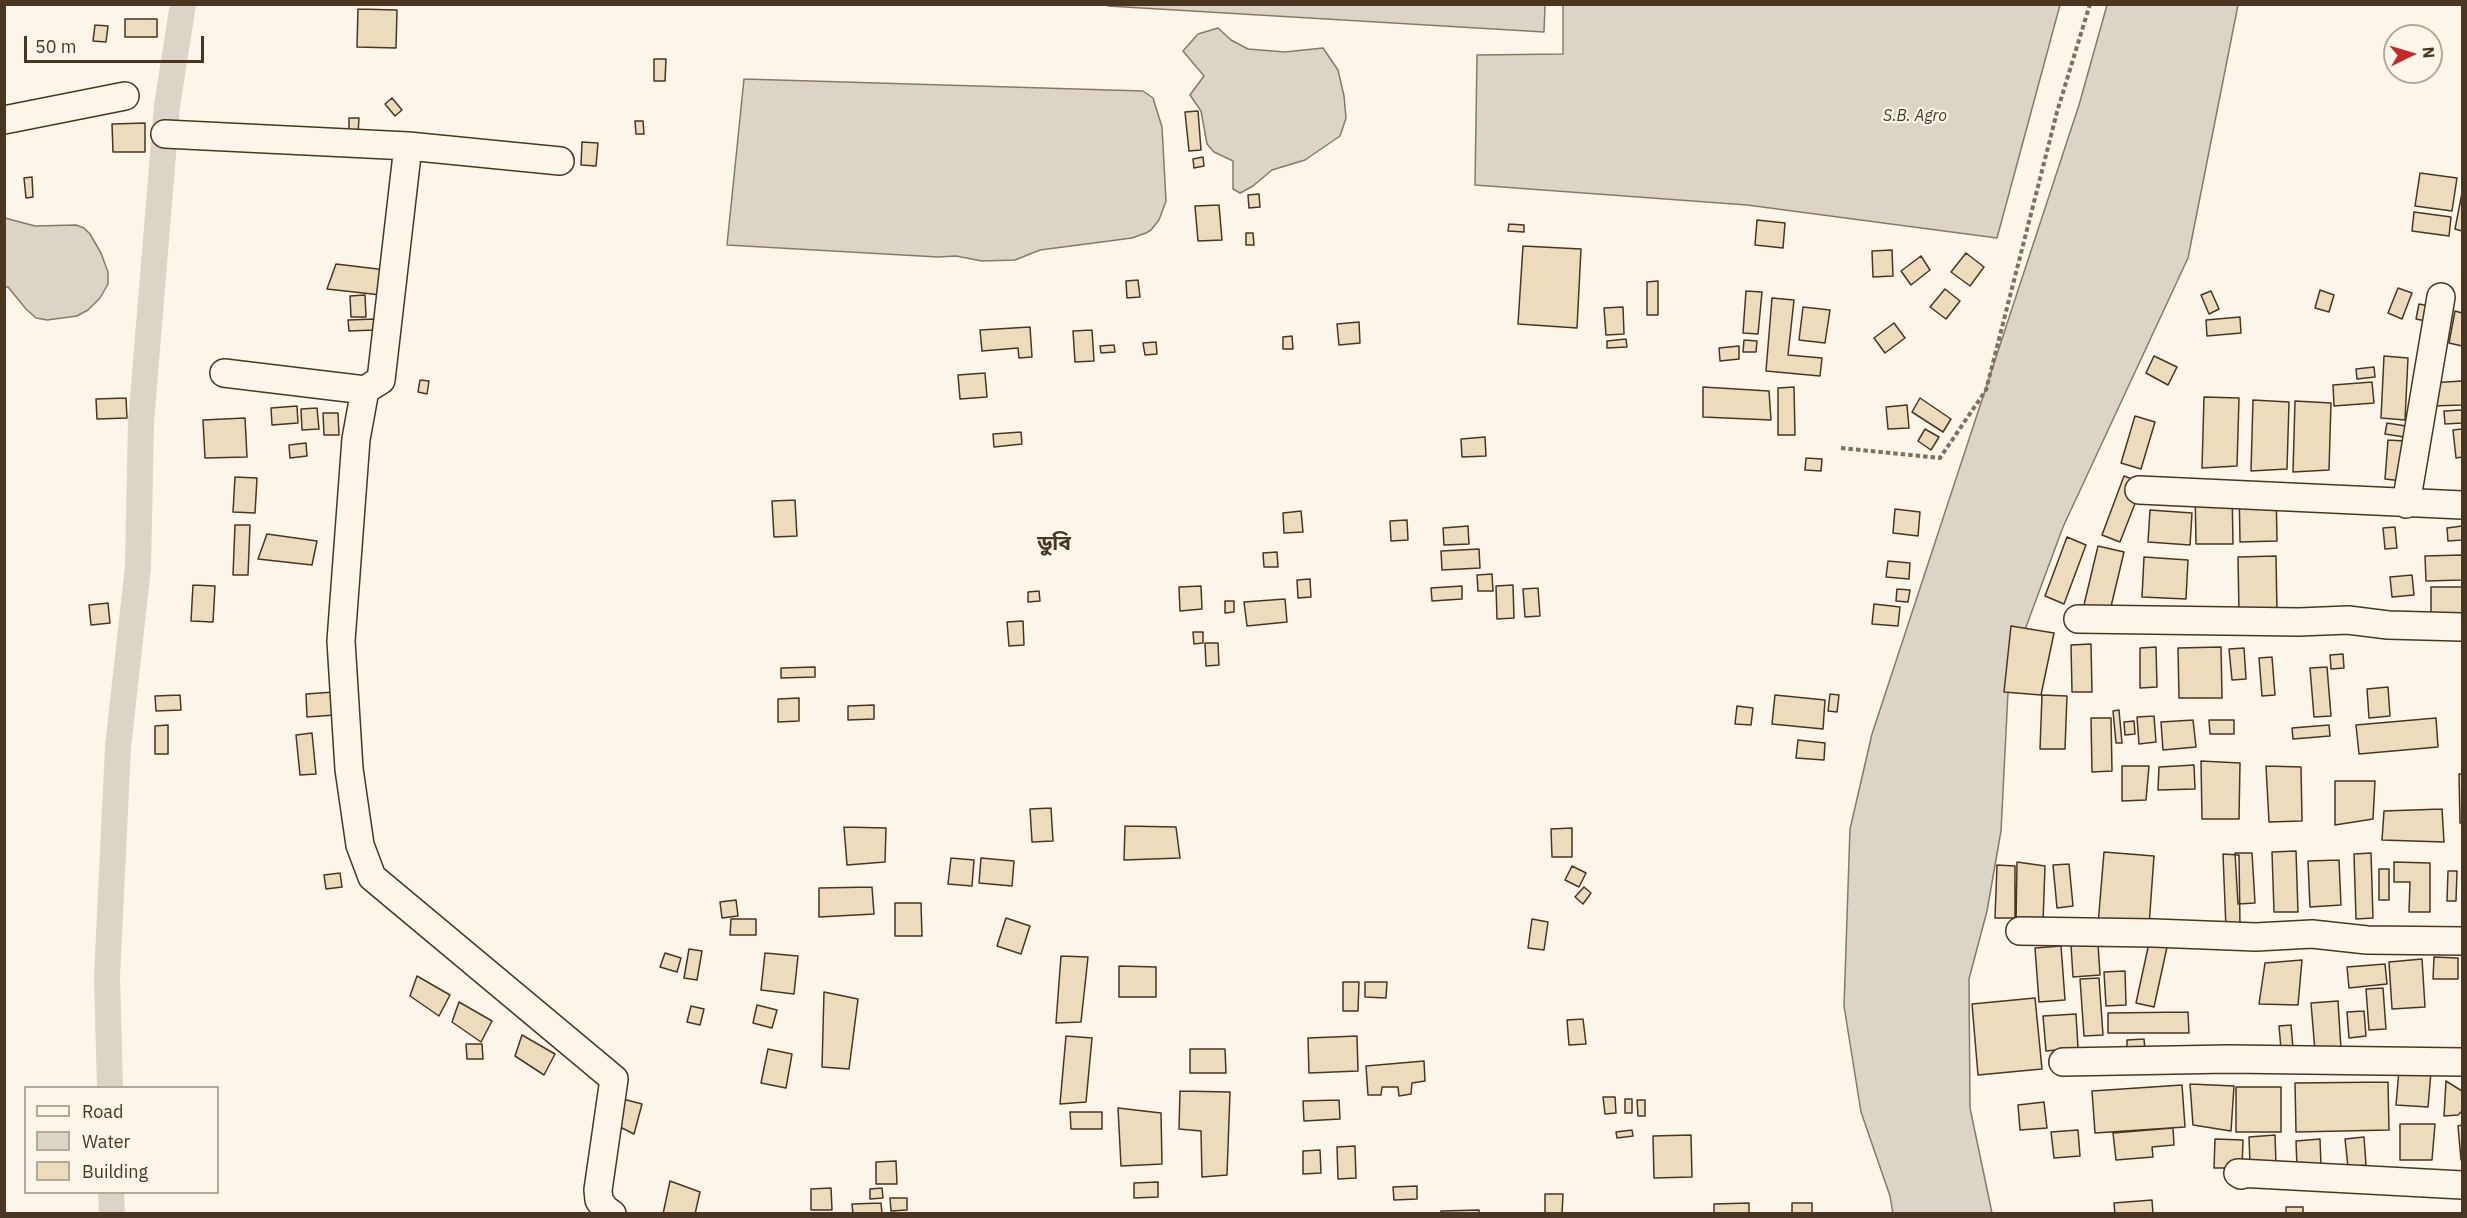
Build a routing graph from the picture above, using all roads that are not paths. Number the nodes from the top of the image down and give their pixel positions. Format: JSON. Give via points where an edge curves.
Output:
{"nodes":[{"id":1,"x":125,"y":96,"type":"dead end"},
{"id":2,"x":4,"y":120,"type":"edge"},
{"id":3,"x":165,"y":134,"type":"dead end"},
{"id":4,"x":408,"y":146,"type":"junction"},
{"id":5,"x":560,"y":162,"type":"dead end"},
{"id":6,"x":2441,"y":297,"type":"dead end"},
{"id":7,"x":224,"y":373,"type":"dead end"},
{"id":8,"x":365,"y":390,"type":"junction"},
{"id":9,"x":2139,"y":490,"type":"dead end"},
{"id":10,"x":2406,"y":504,"type":"junction"},
{"id":11,"x":2463,"y":506,"type":"edge"},
{"id":12,"x":2078,"y":619,"type":"dead end"},
{"id":13,"x":2463,"y":627,"type":"edge"},
{"id":14,"x":2020,"y":931,"type":"dead end"},
{"id":15,"x":2463,"y":941,"type":"edge"},
{"id":16,"x":2063,"y":1062,"type":"dead end"},
{"id":17,"x":2463,"y":1062,"type":"edge"},
{"id":18,"x":2241,"y":1175,"type":"dead end"},
{"id":19,"x":2463,"y":1185,"type":"edge"},
{"id":20,"x":612,"y":1214,"type":"edge"}],
"edges":[{"from":1,"to":2,"type":"street"},
{"from":3,"to":4,"type":"street"},
{"from":4,"to":5,"type":"street"},
{"from":4,"to":8,"type":"street","via":[[381,380]]},
{"from":6,"to":10,"type":"street"},
{"from":7,"to":8,"type":"street"},
{"from":8,"to":20,"type":"street","via":[[356,439],[341,641],[349,768],[360,845],[372,877],[615,1079],[598,1190],[599,1200]]},
{"from":9,"to":10,"type":"street"},
{"from":10,"to":11,"type":"street"},
{"from":12,"to":13,"type":"street","via":[[2348,620]]},
{"from":14,"to":15,"type":"street","via":[[2256,937],[2312,934],[2367,940]]},
{"from":16,"to":17,"type":"street"},
{"from":18,"to":19,"type":"street","via":[[2238,1173]]}]}
